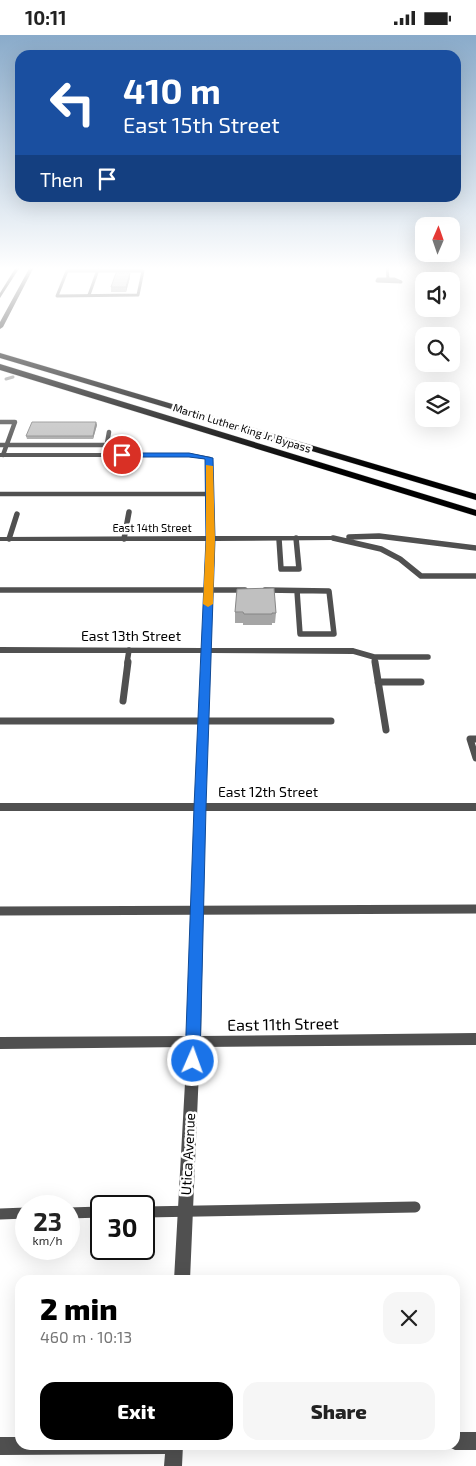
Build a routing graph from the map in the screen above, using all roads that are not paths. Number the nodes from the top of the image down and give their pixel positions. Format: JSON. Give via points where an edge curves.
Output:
{"nodes":[{"id":1,"x":0,"y":355,"type":"edge"},
{"id":2,"x":0,"y":367,"type":"edge"},
{"id":3,"x":14,"y":372,"type":"junction"},
{"id":4,"x":0,"y":373,"type":"edge"},
{"id":5,"x":0,"y":422,"type":"edge"},
{"id":6,"x":109,"y":432,"type":"dead end"},
{"id":7,"x":0,"y":445,"type":"edge"},
{"id":8,"x":6,"y":445,"type":"junction"},
{"id":9,"x":107,"y":445,"type":"junction"},
{"id":10,"x":1,"y":455,"type":"edge"},
{"id":11,"x":105,"y":455,"type":"junction"},
{"id":12,"x":0,"y":494,"type":"edge"},
{"id":13,"x":210,"y":494,"type":"junction"},
{"id":14,"x":476,"y":497,"type":"edge"},
{"id":15,"x":129,"y":512,"type":"dead end"},
{"id":16,"x":476,"y":513,"type":"edge"},
{"id":17,"x":17,"y":514,"type":"dead end"},
{"id":18,"x":296,"y":538,"type":"junction"},
{"id":19,"x":333,"y":538,"type":"junction"},
{"id":20,"x":0,"y":539,"type":"edge"},
{"id":21,"x":9,"y":539,"type":"junction"},
{"id":22,"x":124,"y":539,"type":"junction"},
{"id":23,"x":211,"y":539,"type":"junction"},
{"id":24,"x":278,"y":539,"type":"junction"},
{"id":25,"x":476,"y":548,"type":"edge"},
{"id":26,"x":476,"y":576,"type":"edge"},
{"id":27,"x":208,"y":589,"type":"junction"},
{"id":28,"x":0,"y":590,"type":"edge"},
{"id":29,"x":248,"y":590,"type":"edge"},
{"id":30,"x":258,"y":590,"type":"edge"},
{"id":31,"x":298,"y":591,"type":"junction"},
{"id":32,"x":206,"y":649,"type":"junction"},
{"id":33,"x":0,"y":650,"type":"edge"},
{"id":34,"x":129,"y":650,"type":"junction"},
{"id":35,"x":353,"y":651,"type":"joint"},
{"id":36,"x":374,"y":657,"type":"junction"},
{"id":37,"x":428,"y":657,"type":"dead end"},
{"id":38,"x":378,"y":681,"type":"junction"},
{"id":39,"x":421,"y":682,"type":"dead end"},
{"id":40,"x":123,"y":701,"type":"dead end"},
{"id":41,"x":0,"y":721,"type":"edge"},
{"id":42,"x":203,"y":721,"type":"junction"},
{"id":43,"x":331,"y":721,"type":"dead end"},
{"id":44,"x":386,"y":729,"type":"dead end"},
{"id":45,"x":476,"y":739,"type":"edge"},
{"id":46,"x":476,"y":757,"type":"edge"},
{"id":47,"x":0,"y":807,"type":"edge"},
{"id":48,"x":200,"y":807,"type":"junction"},
{"id":49,"x":476,"y":807,"type":"edge"},
{"id":50,"x":476,"y":909,"type":"edge"},
{"id":51,"x":197,"y":910,"type":"junction"},
{"id":52,"x":0,"y":911,"type":"edge"},
{"id":53,"x":476,"y":1039,"type":"edge"},
{"id":54,"x":194,"y":1042,"type":"junction"},
{"id":55,"x":0,"y":1043,"type":"edge"},
{"id":56,"x":415,"y":1207,"type":"dead end"},
{"id":57,"x":185,"y":1211,"type":"junction"},
{"id":58,"x":155,"y":1212,"type":"edge"},
{"id":59,"x":15,"y":1213,"type":"edge"},
{"id":60,"x":0,"y":1214,"type":"edge"},
{"id":61,"x":182,"y":1275,"type":"edge"},
{"id":62,"x":460,"y":1441,"type":"edge"},
{"id":63,"x":476,"y":1441,"type":"edge"},
{"id":64,"x":0,"y":1446,"type":"edge"},
{"id":65,"x":15,"y":1446,"type":"edge"},
{"id":66,"x":174,"y":1450,"type":"edge"},
{"id":67,"x":173,"y":1466,"type":"edge"}],
"edges":[{"from":1,"to":14,"type":"highway","name":"Martin Luther King Jr. Bypass"},
{"from":2,"to":3,"type":"highway","name":"Martin Luther King Jr. Bypass"},
{"from":3,"to":4,"type":"highway"},
{"from":3,"to":16,"type":"highway","name":"Martin Luther King Jr. Bypass"},
{"from":5,"to":8,"type":"lane","via":[[15,422]]},
{"from":6,"to":9,"type":"lane"},
{"from":7,"to":8,"type":"lane"},
{"from":8,"to":9,"type":"lane"},
{"from":8,"to":10,"type":"lane"},
{"from":9,"to":11,"type":"lane"},
{"from":10,"to":11,"type":"street"},
{"from":11,"to":13,"type":"street","name":"Utica Avenue","via":[[209,458]]},
{"from":12,"to":13,"type":"lane"},
{"from":13,"to":23,"type":"street","name":"Utica Avenue"},
{"from":15,"to":22,"type":"lane"},
{"from":17,"to":21,"type":"lane"},
{"from":18,"to":19,"type":"street","name":"East 14th Street"},
{"from":18,"to":24,"type":"street","name":"East 14th Street"},
{"from":18,"to":24,"type":"lane","via":[[299,569],[281,569]]},
{"from":19,"to":25,"type":"lane","via":[[380,536]]},
{"from":19,"to":26,"type":"lane","via":[[384,549],[421,576]]},
{"from":20,"to":21,"type":"street","name":"East 14th Street"},
{"from":21,"to":22,"type":"street","name":"East 14th Street"},
{"from":22,"to":23,"type":"street","name":"East 14th Street"},
{"from":23,"to":24,"type":"street","name":"East 14th Street"},
{"from":23,"to":27,"type":"street","name":"Utica Avenue"},
{"from":27,"to":28,"type":"lane"},
{"from":27,"to":29,"type":"lane"},
{"from":27,"to":32,"type":"street","name":"Utica Avenue"},
{"from":30,"to":31,"type":"lane"},
{"from":31,"to":31,"type":"lane","via":[[300,634],[334,634],[329,591]]},
{"from":32,"to":34,"type":"street","name":"East 13th Street"},
{"from":32,"to":35,"type":"street","name":"East 13th Street"},
{"from":32,"to":42,"type":"street","name":"Utica Avenue"},
{"from":33,"to":34,"type":"street","name":"East 13th Street"},
{"from":34,"to":40,"type":"lane"},
{"from":35,"to":36,"type":"lane"},
{"from":36,"to":37,"type":"lane"},
{"from":36,"to":38,"type":"lane"},
{"from":38,"to":39,"type":"lane"},
{"from":38,"to":44,"type":"lane"},
{"from":41,"to":42,"type":"lane"},
{"from":42,"to":43,"type":"lane"},
{"from":42,"to":48,"type":"street","name":"Utica Avenue"},
{"from":45,"to":46,"type":"lane","via":[[470,739]]},
{"from":47,"to":48,"type":"street","name":"East 12th Street"},
{"from":48,"to":49,"type":"street","name":"East 12th Street"},
{"from":48,"to":51,"type":"street","name":"Utica Avenue"},
{"from":50,"to":51,"type":"lane"},
{"from":51,"to":52,"type":"lane"},
{"from":51,"to":54,"type":"street","name":"Utica Avenue"},
{"from":53,"to":54,"type":"street","name":"East 11th Street"},
{"from":54,"to":55,"type":"street","name":"East 11th Street"},
{"from":54,"to":57,"type":"street","name":"Utica Avenue"},
{"from":56,"to":57,"type":"lane"},
{"from":57,"to":58,"type":"lane"},
{"from":57,"to":61,"type":"street","name":"Utica Avenue"},
{"from":59,"to":60,"type":"lane"},
{"from":62,"to":63,"type":"street"},
{"from":64,"to":65,"type":"street"},
{"from":66,"to":67,"type":"street"}]}
